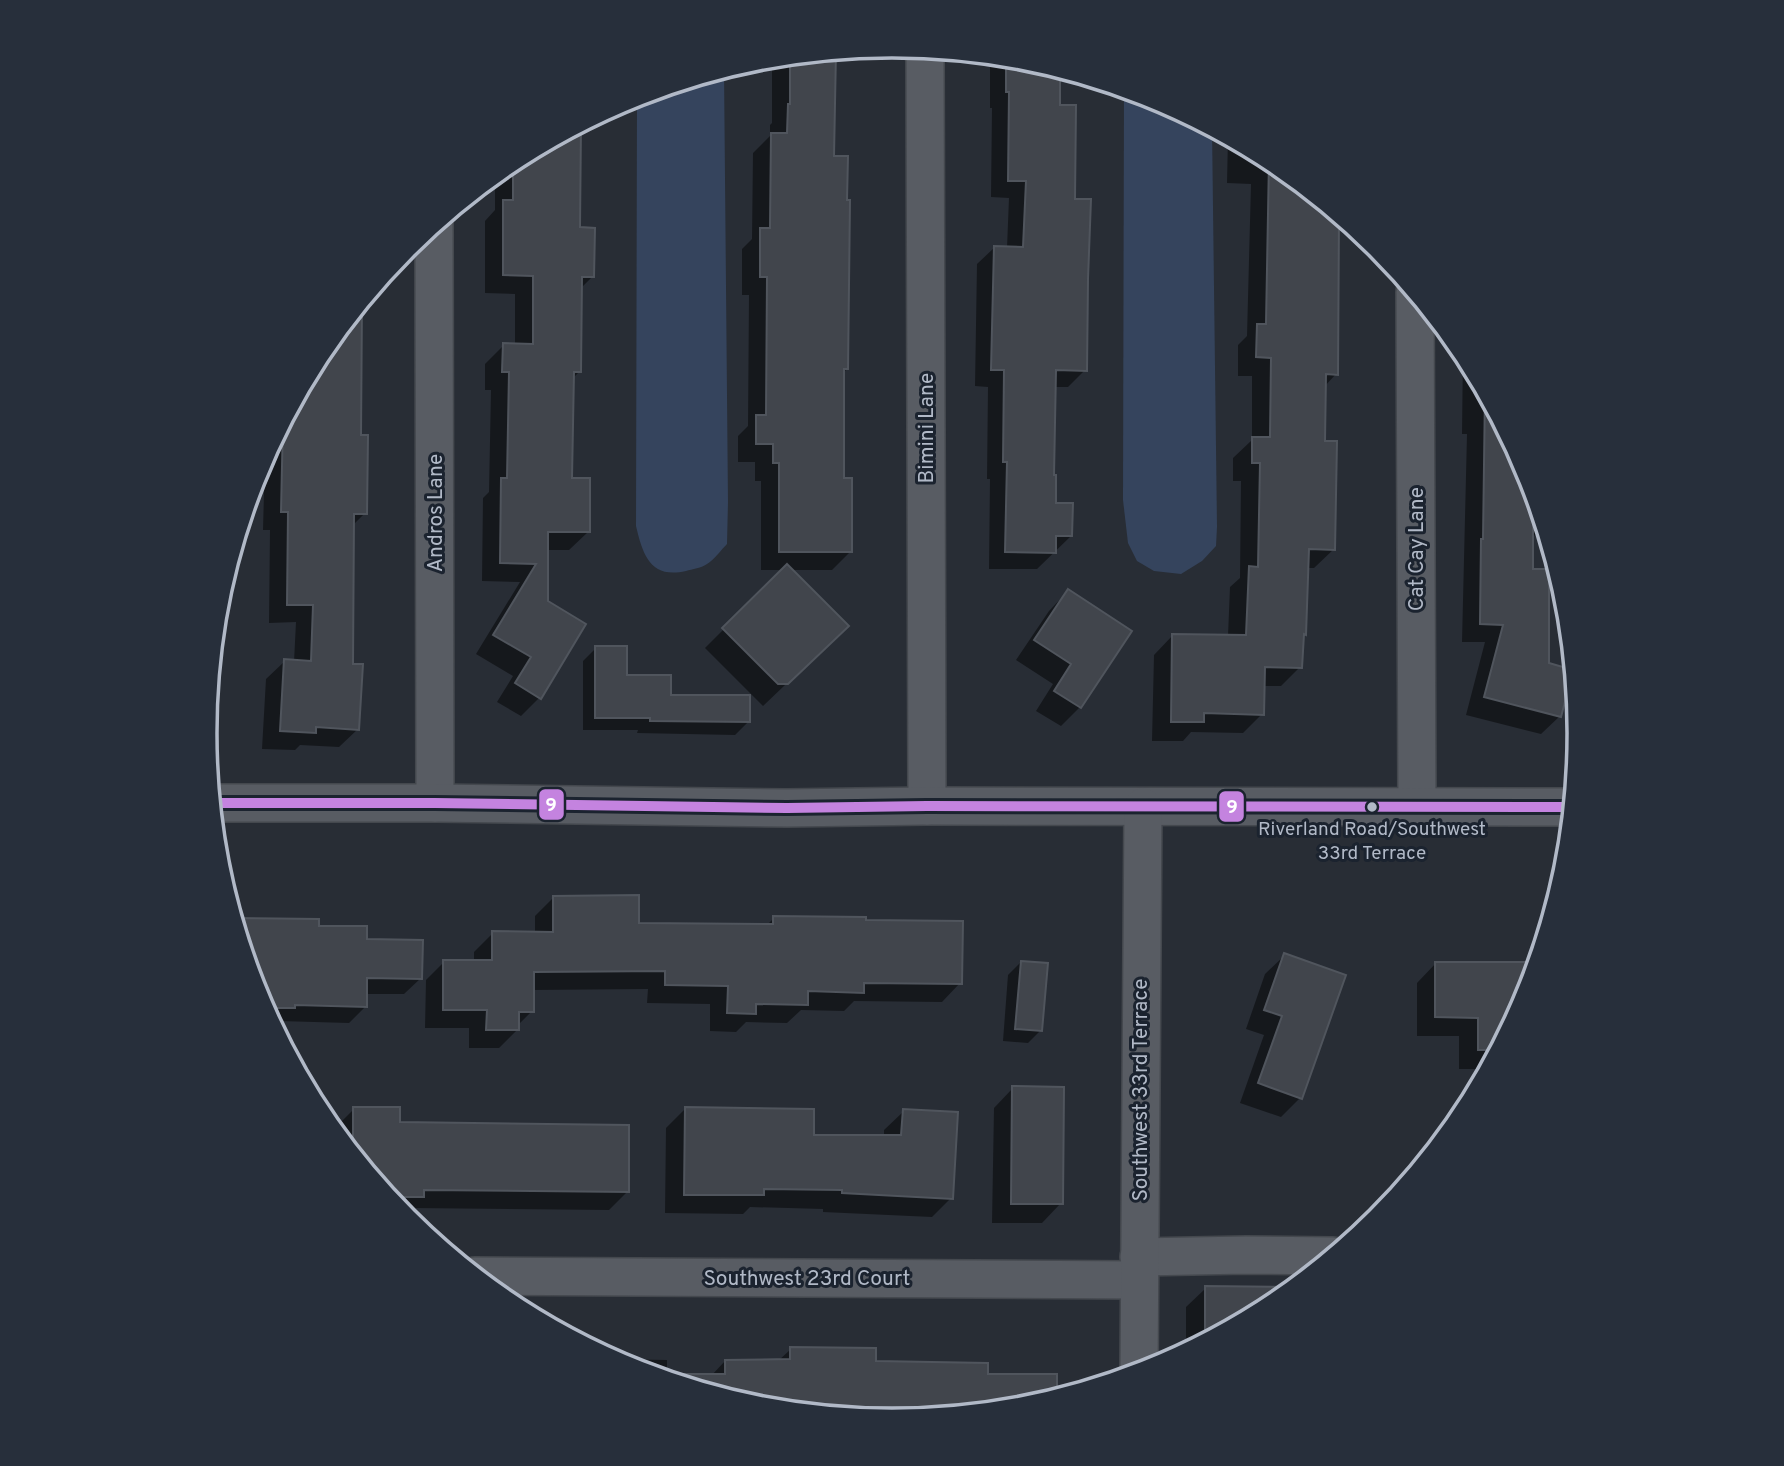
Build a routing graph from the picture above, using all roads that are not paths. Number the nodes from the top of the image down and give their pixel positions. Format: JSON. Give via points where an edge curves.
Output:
{"nodes":[{"id":1,"x":925,"y":59,"type":"edge"},
{"id":2,"x":434,"y":238,"type":"edge"},
{"id":3,"x":1415,"y":306,"type":"edge"},
{"id":4,"x":221,"y":803,"type":"edge"},
{"id":5,"x":435,"y":803,"type":"junction"},
{"id":6,"x":927,"y":806,"type":"junction"},
{"id":7,"x":1143,"y":807,"type":"junction"},
{"id":8,"x":1416,"y":807,"type":"junction"},
{"id":9,"x":1563,"y":807,"type":"edge"},
{"id":10,"x":1319,"y":1256,"type":"edge"},
{"id":11,"x":1139,"y":1268,"type":"junction"},
{"id":12,"x":491,"y":1276,"type":"edge"},
{"id":13,"x":1139,"y":1361,"type":"edge"}],
"edges":[{"from":1,"to":6,"type":"street","name":"Bimini Lane"},
{"from":2,"to":5,"type":"street","name":"Andros Lane"},
{"from":3,"to":8,"type":"street","name":"Cat Cay Lane"},
{"from":4,"to":5,"type":"street"},
{"from":5,"to":6,"type":"street"},
{"from":6,"to":7,"type":"street"},
{"from":7,"to":8,"type":"street"},
{"from":7,"to":11,"type":"street","name":"Southwest 33rd Terrace"},
{"from":8,"to":9,"type":"street"},
{"from":10,"to":11,"type":"street","name":"Southwest 23rd Court","via":[[1247,1255]]},
{"from":11,"to":12,"type":"street","name":"Southwest 23rd Court"},
{"from":11,"to":13,"type":"street","name":"Southwest 33rd Terrace"}]}
